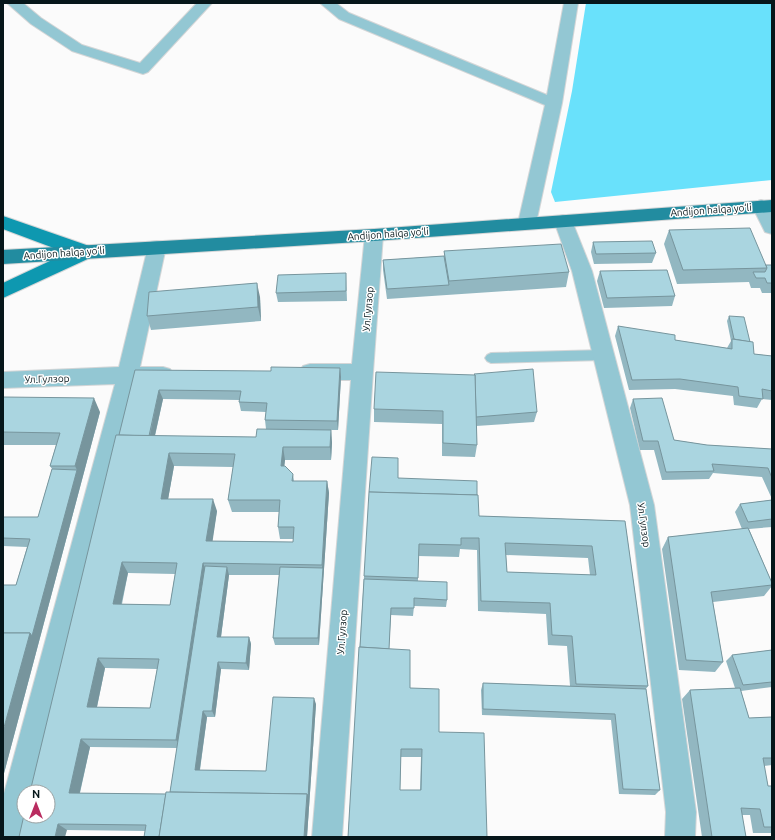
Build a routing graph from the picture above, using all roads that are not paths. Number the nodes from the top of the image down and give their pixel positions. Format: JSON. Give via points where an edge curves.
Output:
{"nodes":[{"id":1,"x":14,"y":3,"type":"edge"},
{"id":2,"x":205,"y":3,"type":"edge"},
{"id":3,"x":327,"y":3,"type":"edge"},
{"id":4,"x":572,"y":3,"type":"edge"},
{"id":5,"x":554,"y":103,"type":"junction"},
{"id":6,"x":766,"y":206,"type":"edge"},
{"id":7,"x":563,"y":221,"type":"junction"},
{"id":8,"x":3,"y":222,"type":"edge"},
{"id":9,"x":527,"y":223,"type":"junction"},
{"id":10,"x":772,"y":228,"type":"edge"},
{"id":11,"x":374,"y":235,"type":"junction"},
{"id":12,"x":157,"y":247,"type":"junction"},
{"id":13,"x":85,"y":252,"type":"junction"},
{"id":14,"x":3,"y":257,"type":"edge"},
{"id":15,"x":3,"y":291,"type":"edge"},
{"id":16,"x":604,"y":355,"type":"junction"},
{"id":17,"x":491,"y":358,"type":"dead end"},
{"id":18,"x":362,"y":372,"type":"junction"},
{"id":19,"x":292,"y":373,"type":"edge"},
{"id":20,"x":182,"y":374,"type":"edge"},
{"id":21,"x":128,"y":375,"type":"junction"},
{"id":22,"x":3,"y":380,"type":"edge"},
{"id":23,"x":7,"y":837,"type":"edge"},
{"id":24,"x":327,"y":837,"type":"edge"},
{"id":25,"x":680,"y":837,"type":"edge"}],
"edges":[{"from":1,"to":2,"type":"street","via":[[77,48],[143,70]]},
{"from":3,"to":5,"type":"street","via":[[344,16]]},
{"from":4,"to":5,"type":"street"},
{"from":5,"to":9,"type":"street"},
{"from":6,"to":7,"type":"highway","name":"Andijon halqa yo‘li"},
{"from":6,"to":10,"type":"street"},
{"from":7,"to":9,"type":"highway","name":"Andijon halqa yo‘li"},
{"from":7,"to":16,"type":"street","name":"Ул.Гулзор","via":[[582,271]]},
{"from":8,"to":13,"type":"main road"},
{"from":9,"to":11,"type":"highway","name":"Andijon halqa yo‘li"},
{"from":11,"to":12,"type":"highway","name":"Andijon halqa yo‘li"},
{"from":11,"to":18,"type":"street","name":"Ул.Гулзор"},
{"from":12,"to":13,"type":"highway","name":"Andijon halqa yo‘li"},
{"from":12,"to":21,"type":"street"},
{"from":13,"to":14,"type":"highway","name":"Andijon halqa yo‘li"},
{"from":13,"to":15,"type":"main road"},
{"from":16,"to":17,"type":"lane"},
{"from":16,"to":25,"type":"street","name":"Ул.Гулзор","via":[[642,505],[681,812]]},
{"from":18,"to":19,"type":"street"},
{"from":18,"to":24,"type":"street","name":"Ул.Гулзор"},
{"from":20,"to":21,"type":"street","name":"Ул.Гулзор"},
{"from":21,"to":22,"type":"street","name":"Ул.Гулзор"},
{"from":21,"to":23,"type":"street"}]}
